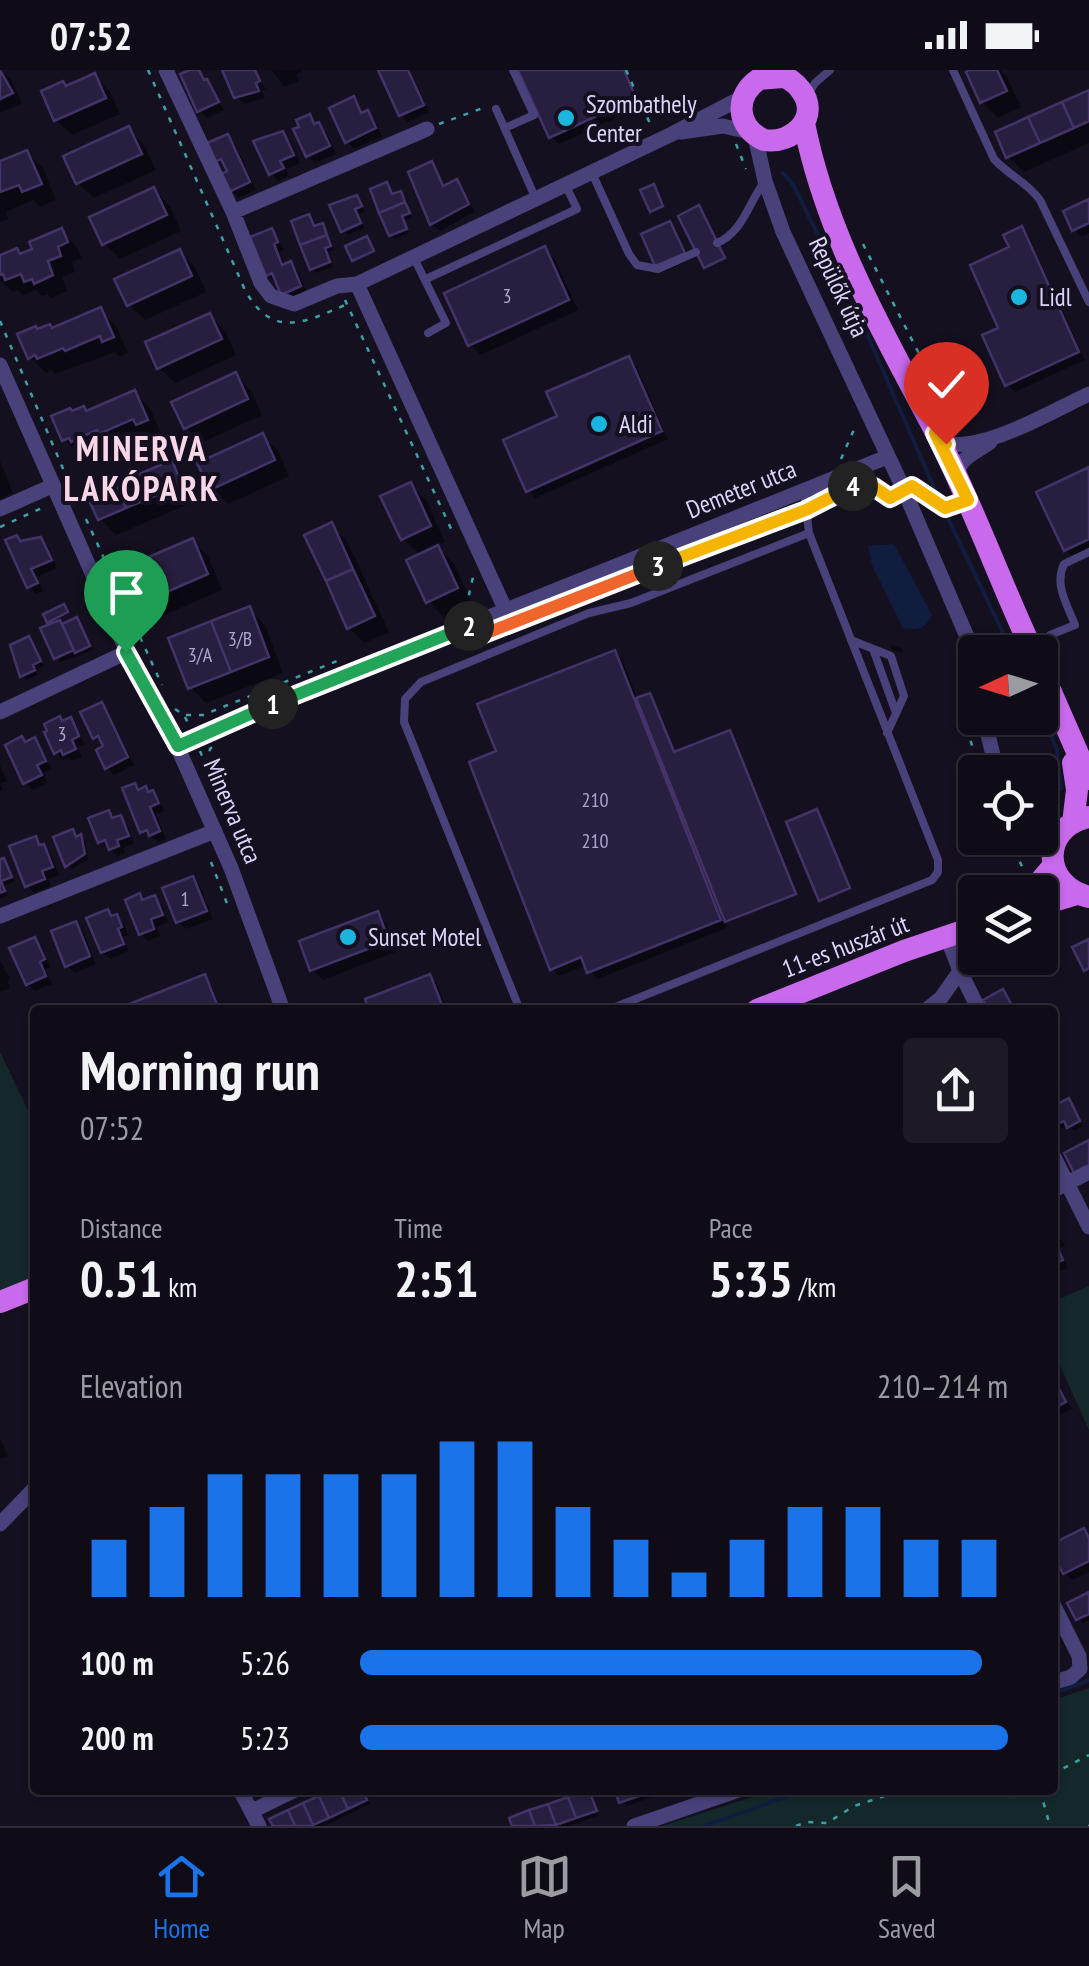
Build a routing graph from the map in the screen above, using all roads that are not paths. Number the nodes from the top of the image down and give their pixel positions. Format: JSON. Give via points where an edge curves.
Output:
{"nodes":[{"id":1,"x":166,"y":70,"type":"edge"},
{"id":2,"x":514,"y":70,"type":"edge"},
{"id":3,"x":830,"y":70,"type":"edge"},
{"id":4,"x":953,"y":70,"type":"edge"},
{"id":5,"x":785,"y":74,"type":"edge"},
{"id":6,"x":744,"y":86,"type":"edge"},
{"id":7,"x":496,"y":108,"type":"road end"},
{"id":8,"x":805,"y":112,"type":"junction"},
{"id":9,"x":432,"y":127,"type":"road end"},
{"id":10,"x":505,"y":128,"type":"junction"},
{"id":11,"x":672,"y":134,"type":"junction"},
{"id":12,"x":753,"y":138,"type":"junction"},
{"id":13,"x":592,"y":172,"type":"junction"},
{"id":14,"x":565,"y":184,"type":"junction"},
{"id":15,"x":760,"y":187,"type":"junction"},
{"id":16,"x":535,"y":197,"type":"junction"},
{"id":17,"x":826,"y":207,"type":"junction"},
{"id":18,"x":232,"y":212,"type":"junction"},
{"id":19,"x":717,"y":242,"type":"dead end"},
{"id":20,"x":696,"y":252,"type":"dead end"},
{"id":21,"x":413,"y":256,"type":"junction"},
{"id":22,"x":426,"y":279,"type":"junction"},
{"id":23,"x":357,"y":284,"type":"junction"},
{"id":24,"x":1089,"y":302,"type":"edge"},
{"id":25,"x":428,"y":334,"type":"dead end"},
{"id":26,"x":0,"y":365,"type":"edge"},
{"id":27,"x":910,"y":389,"type":"junction"},
{"id":28,"x":1089,"y":394,"type":"edge"},
{"id":29,"x":935,"y":433,"type":"junction"},
{"id":30,"x":1002,"y":434,"type":"junction"},
{"id":31,"x":881,"y":459,"type":"junction"},
{"id":32,"x":804,"y":490,"type":"junction"},
{"id":33,"x":55,"y":494,"type":"junction"},
{"id":34,"x":958,"y":496,"type":"junction"},
{"id":35,"x":0,"y":509,"type":"edge"},
{"id":36,"x":808,"y":533,"type":"junction"},
{"id":37,"x":1089,"y":552,"type":"edge"},
{"id":38,"x":506,"y":611,"type":"junction"},
{"id":39,"x":966,"y":635,"type":"edge"},
{"id":40,"x":1026,"y":635,"type":"edge"},
{"id":41,"x":1050,"y":635,"type":"edge"},
{"id":42,"x":851,"y":640,"type":"junction"},
{"id":43,"x":873,"y":649,"type":"junction"},
{"id":44,"x":126,"y":652,"type":"junction"},
{"id":45,"x":1058,"y":707,"type":"edge"},
{"id":46,"x":0,"y":712,"type":"edge"},
{"id":47,"x":896,"y":713,"type":"junction"},
{"id":48,"x":1064,"y":720,"type":"junction"},
{"id":49,"x":888,"y":732,"type":"junction"},
{"id":50,"x":178,"y":746,"type":"junction"},
{"id":51,"x":1089,"y":778,"type":"edge"},
{"id":52,"x":1066,"y":823,"type":"edge"},
{"id":53,"x":215,"y":832,"type":"junction"},
{"id":54,"x":1048,"y":855,"type":"edge"},
{"id":55,"x":1053,"y":860,"type":"junction"},
{"id":56,"x":1039,"y":875,"type":"edge"},
{"id":57,"x":1083,"y":895,"type":"edge"},
{"id":58,"x":1058,"y":910,"type":"edge"},
{"id":59,"x":0,"y":916,"type":"edge"},
{"id":60,"x":958,"y":933,"type":"edge"},
{"id":61,"x":958,"y":974,"type":"edge"},
{"id":62,"x":962,"y":975,"type":"edge"},
{"id":63,"x":282,"y":1005,"type":"edge"},
{"id":64,"x":518,"y":1005,"type":"edge"},
{"id":65,"x":620,"y":1005,"type":"edge"},
{"id":66,"x":769,"y":1005,"type":"edge"},
{"id":67,"x":932,"y":1005,"type":"edge"},
{"id":68,"x":977,"y":1005,"type":"edge"},
{"id":69,"x":1058,"y":1164,"type":"edge"},
{"id":70,"x":1089,"y":1172,"type":"edge"},
{"id":71,"x":1068,"y":1183,"type":"junction"},
{"id":72,"x":1058,"y":1188,"type":"edge"},
{"id":73,"x":1089,"y":1227,"type":"edge"},
{"id":74,"x":30,"y":1290,"type":"edge"},
{"id":75,"x":0,"y":1302,"type":"edge"},
{"id":76,"x":30,"y":1493,"type":"edge"},
{"id":77,"x":0,"y":1524,"type":"edge"},
{"id":78,"x":1058,"y":1614,"type":"edge"},
{"id":79,"x":1058,"y":1681,"type":"edge"},
{"id":80,"x":243,"y":1795,"type":"edge"},
{"id":81,"x":288,"y":1795,"type":"edge"},
{"id":82,"x":724,"y":1795,"type":"edge"},
{"id":83,"x":256,"y":1819,"type":"edge"},
{"id":84,"x":634,"y":1826,"type":"edge"}],
"edges":[{"from":1,"to":18,"type":"street"},
{"from":2,"to":10,"type":"lane","via":[[534,115]]},
{"from":3,"to":8,"type":"lane","via":[[815,83]]},
{"from":4,"to":24,"type":"lane","via":[[994,159],[1032,189]]},
{"from":5,"to":6,"type":"main road"},
{"from":5,"to":8,"type":"main road","via":[[800,87]]},
{"from":6,"to":11,"type":"street"},
{"from":6,"to":12,"type":"main road","via":[[741,115]]},
{"from":7,"to":10,"type":"lane"},
{"from":8,"to":12,"type":"main road","via":[[790,138]]},
{"from":8,"to":17,"type":"main road","name":"Repülők útja"},
{"from":9,"to":18,"type":"street"},
{"from":10,"to":16,"type":"lane"},
{"from":11,"to":12,"type":"street","via":[[723,126]]},
{"from":11,"to":13,"type":"street"},
{"from":12,"to":15,"type":"street","name":"Repülők útja"},
{"from":12,"to":17,"type":"main road","name":"Repülők útja","via":[[794,161]]},
{"from":13,"to":14,"type":"street"},
{"from":13,"to":20,"type":"lane","via":[[637,265],[658,269]]},
{"from":14,"to":16,"type":"street"},
{"from":14,"to":22,"type":"lane","via":[[576,209]]},
{"from":15,"to":19,"type":"lane","via":[[732,236]]},
{"from":15,"to":31,"type":"street","name":"Repülők útja"},
{"from":16,"to":21,"type":"street"},
{"from":17,"to":27,"type":"main road","name":"Repülők útja"},
{"from":18,"to":23,"type":"street","via":[[271,296],[294,304]]},
{"from":21,"to":22,"type":"lane"},
{"from":21,"to":23,"type":"street"},
{"from":22,"to":25,"type":"lane","via":[[446,323]]},
{"from":23,"to":38,"type":"street"},
{"from":26,"to":33,"type":"street","name":"Minerva utca"},
{"from":27,"to":29,"type":"main road","name":"Repülők útja"},
{"from":27,"to":34,"type":"main road","name":"Repülők útja","via":[[920,429]]},
{"from":28,"to":30,"type":"street"},
{"from":29,"to":30,"type":"street","via":[[956,445]]},
{"from":29,"to":34,"type":"main road","name":"Repülők útja"},
{"from":30,"to":34,"type":"street","via":[[960,464]]},
{"from":31,"to":32,"type":"street","name":"Demeter utca"},
{"from":31,"to":39,"type":"street"},
{"from":32,"to":36,"type":"lane"},
{"from":32,"to":38,"type":"street","name":"Demeter utca"},
{"from":33,"to":35,"type":"street"},
{"from":33,"to":44,"type":"street","name":"Minerva utca"},
{"from":34,"to":40,"type":"main road","name":"Repülők útja"},
{"from":36,"to":42,"type":"lane"},
{"from":36,"to":64,"type":"lane","via":[[421,682],[405,700],[404,722]]},
{"from":37,"to":41,"type":"lane","via":[[1064,564],[1059,574],[1075,625]]},
{"from":38,"to":50,"type":"street","name":"Demeter utca"},
{"from":42,"to":43,"type":"lane"},
{"from":42,"to":49,"type":"lane"},
{"from":43,"to":47,"type":"lane"},
{"from":43,"to":47,"type":"lane","via":[[892,656],[904,696]]},
{"from":44,"to":46,"type":"street"},
{"from":44,"to":50,"type":"street","name":"Minerva utca"},
{"from":45,"to":48,"type":"main road"},
{"from":47,"to":49,"type":"lane"},
{"from":48,"to":51,"type":"main road"},
{"from":48,"to":52,"type":"main road","via":[[1077,790]]},
{"from":49,"to":65,"type":"lane","via":[[938,860],[932,880]]},
{"from":50,"to":53,"type":"street","name":"Minerva utca"},
{"from":52,"to":55,"type":"main road"},
{"from":53,"to":59,"type":"street"},
{"from":53,"to":63,"type":"street","name":"Minerva utca"},
{"from":54,"to":55,"type":"street"},
{"from":55,"to":56,"type":"main road"},
{"from":55,"to":57,"type":"main road","via":[[1061,882]]},
{"from":57,"to":58,"type":"main road"},
{"from":60,"to":66,"type":"main road","name":"11-es huszár út"},
{"from":61,"to":67,"type":"street"},
{"from":62,"to":68,"type":"street"},
{"from":69,"to":71,"type":"street"},
{"from":70,"to":71,"type":"street"},
{"from":71,"to":72,"type":"street"},
{"from":71,"to":73,"type":"street"},
{"from":74,"to":75,"type":"main road"},
{"from":76,"to":77,"type":"street"},
{"from":78,"to":79,"type":"street","via":[[1080,1670]]},
{"from":80,"to":83,"type":"street"},
{"from":81,"to":83,"type":"street"},
{"from":82,"to":84,"type":"street"}]}
